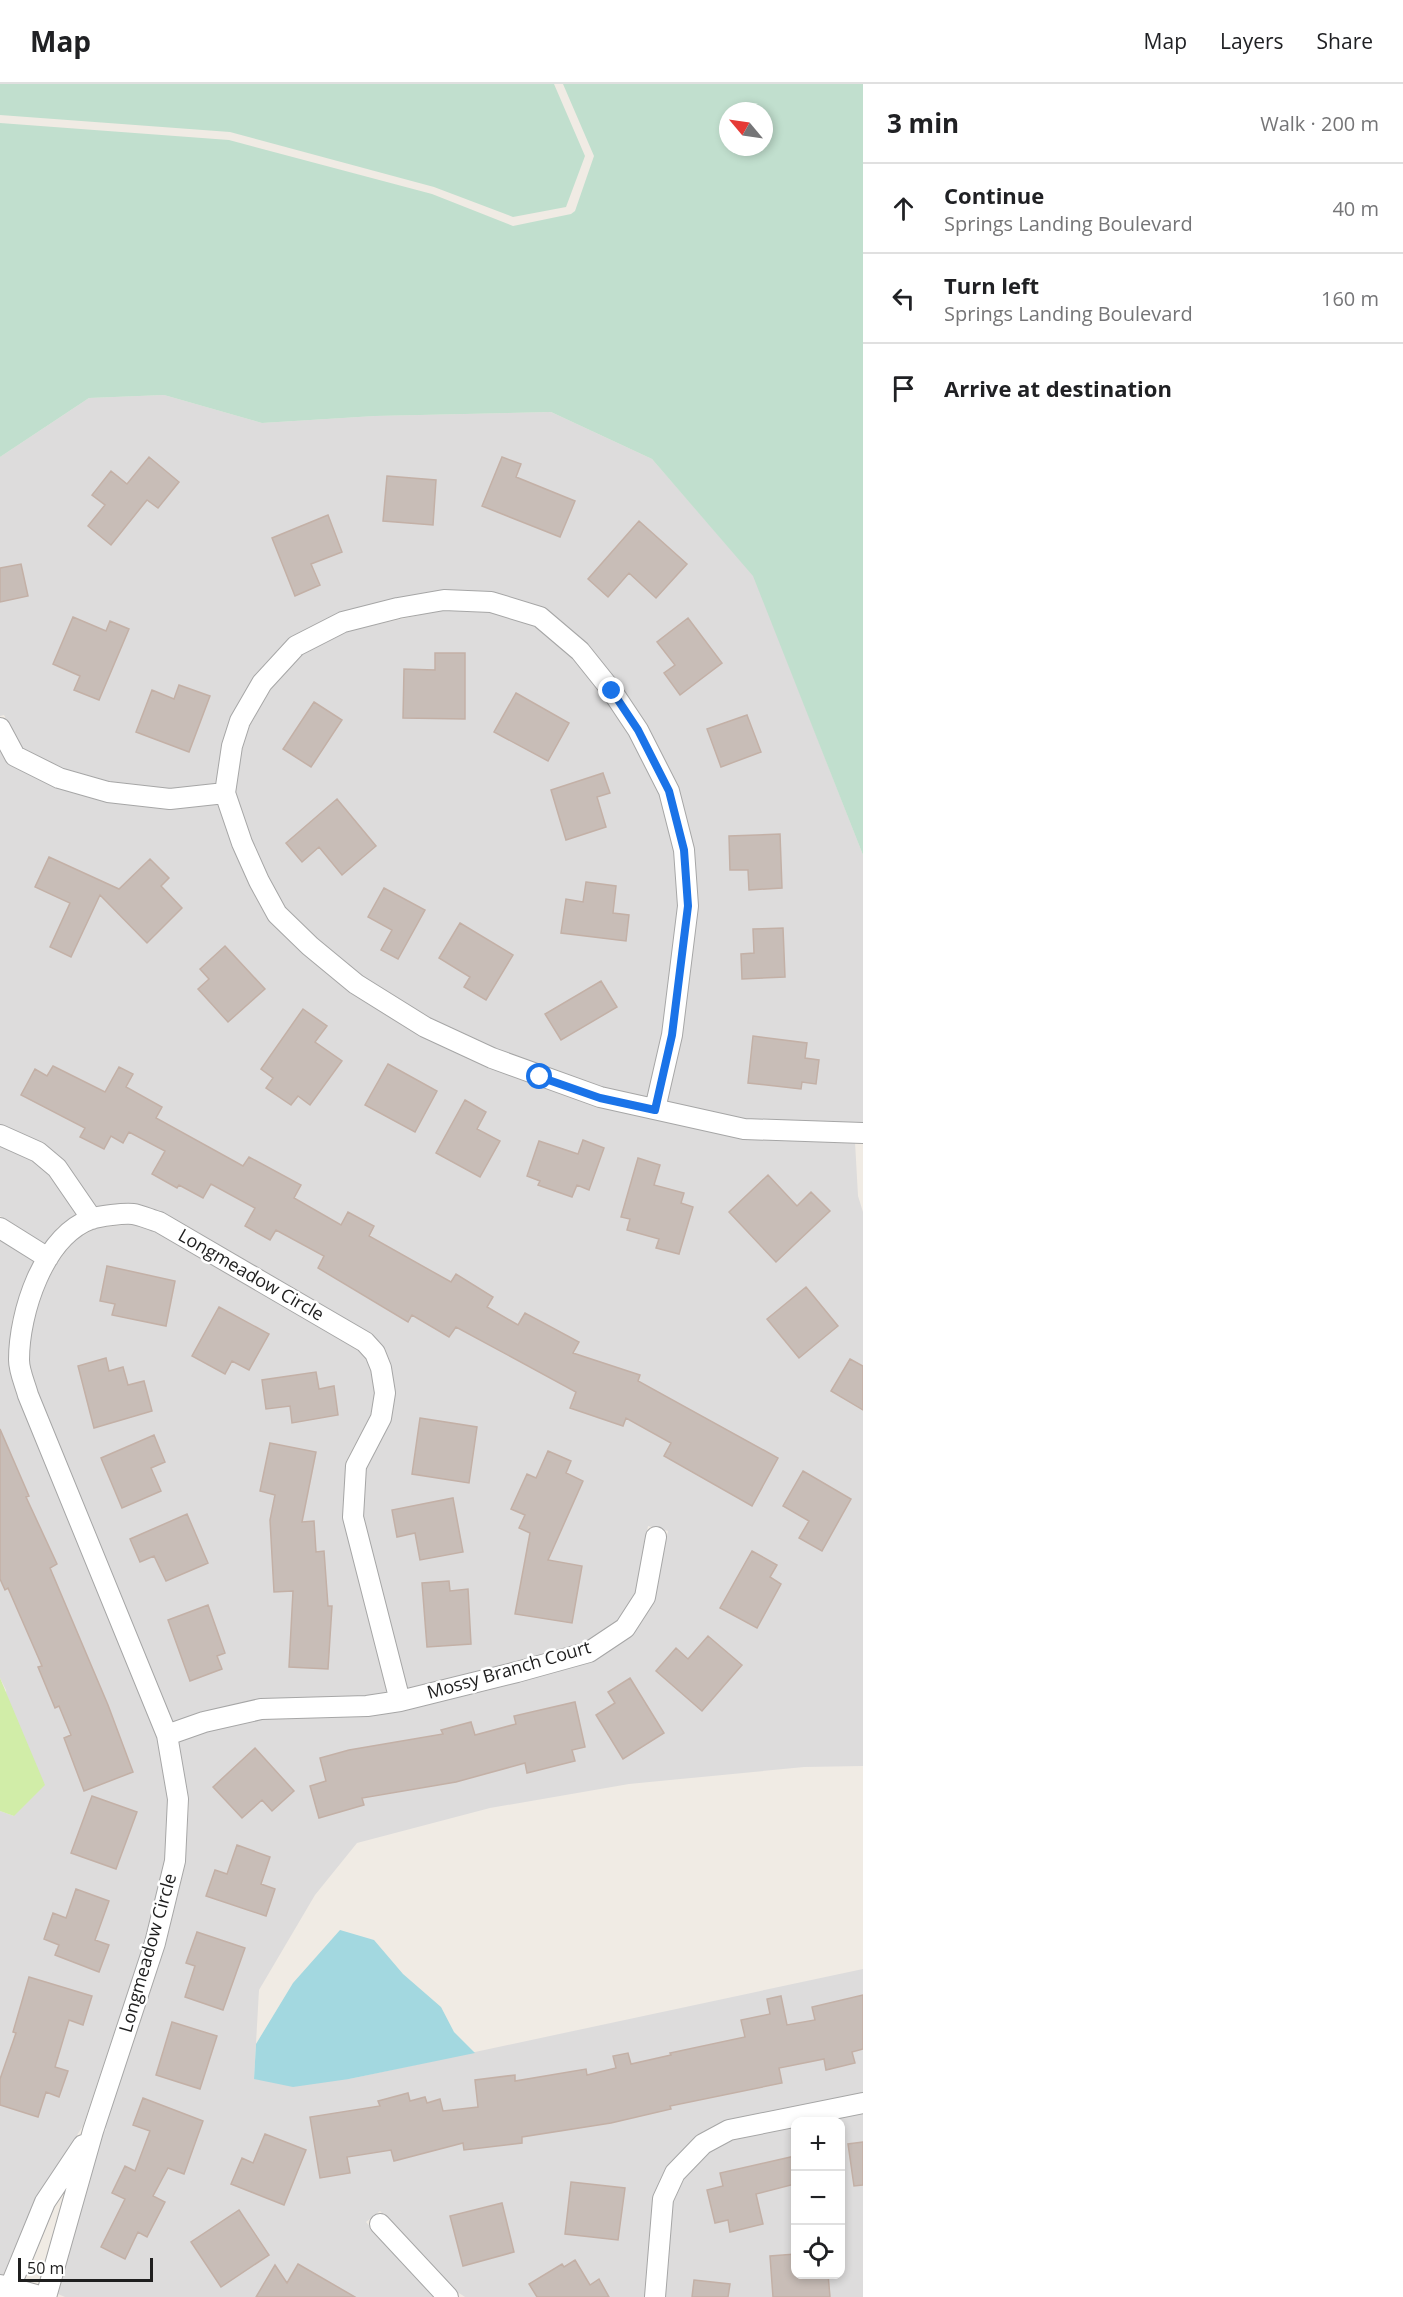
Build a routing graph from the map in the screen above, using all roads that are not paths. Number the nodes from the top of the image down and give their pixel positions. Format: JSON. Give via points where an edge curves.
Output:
{"nodes":[{"id":1,"x":0,"y":728,"type":"edge"},
{"id":2,"x":225,"y":793,"type":"junction"},
{"id":3,"x":655,"y":1110,"type":"junction"},
{"id":4,"x":863,"y":1133,"type":"edge"},
{"id":5,"x":0,"y":1135,"type":"edge"},
{"id":6,"x":92,"y":1219,"type":"junction"},
{"id":7,"x":0,"y":1227,"type":"edge"},
{"id":8,"x":48,"y":1258,"type":"junction"},
{"id":9,"x":656,"y":1538,"type":"dead end"},
{"id":10,"x":400,"y":1701,"type":"junction"},
{"id":11,"x":167,"y":1735,"type":"junction"},
{"id":12,"x":863,"y":2103,"type":"edge"},
{"id":13,"x":93,"y":2131,"type":"junction"},
{"id":14,"x":380,"y":2224,"type":"dead end"},
{"id":15,"x":5,"y":2291,"type":"edge"},
{"id":16,"x":36,"y":2297,"type":"edge"},
{"id":17,"x":46,"y":2297,"type":"edge"},
{"id":18,"x":448,"y":2297,"type":"edge"},
{"id":19,"x":655,"y":2297,"type":"edge"}],
"edges":[{"from":1,"to":2,"type":"street","via":[[15,756],[59,778],[108,792],[170,799]]},
{"from":2,"to":3,"type":"street","via":[[242,843],[277,914],[356,984],[425,1027],[492,1058],[600,1098]]},
{"from":2,"to":3,"type":"street","via":[[240,721],[262,683],[296,646],[343,622],[444,600],[490,602],[540,617],[580,651],[638,730],[669,791],[684,850],[687,917],[672,1035]]},
{"from":3,"to":4,"type":"street","via":[[744,1129]]},
{"from":5,"to":6,"type":"street","via":[[38,1152],[57,1168]]},
{"from":6,"to":8,"type":"street","name":"Longmeadow Circle","via":[[66,1234]]},
{"from":6,"to":10,"type":"street","name":"Longmeadow Circle","via":[[132,1214],[159,1222],[365,1342],[375,1353],[385,1393],[381,1418],[356,1466],[353,1517]]},
{"from":7,"to":8,"type":"street"},
{"from":8,"to":11,"type":"street","name":"Longmeadow Circle","via":[[33,1286],[22,1323],[19,1362],[28,1395]]},
{"from":9,"to":10,"type":"street","name":"Mossy Branch Court","via":[[645,1597],[625,1628],[589,1652]]},
{"from":10,"to":11,"type":"street","via":[[367,1706],[261,1709]]},
{"from":11,"to":13,"type":"street","name":"Longmeadow Circle","via":[[178,1799],[175,1862],[154,1943]]},
{"from":12,"to":19,"type":"street","via":[[729,2130],[703,2144],[675,2173],[663,2199]]},
{"from":13,"to":15,"type":"street","name":"Longmeadow Circle","via":[[45,2202]]},
{"from":13,"to":17,"type":"street","name":"Longmeadow Circle"},
{"from":14,"to":18,"type":"street"},
{"from":15,"to":16,"type":"street"}]}
